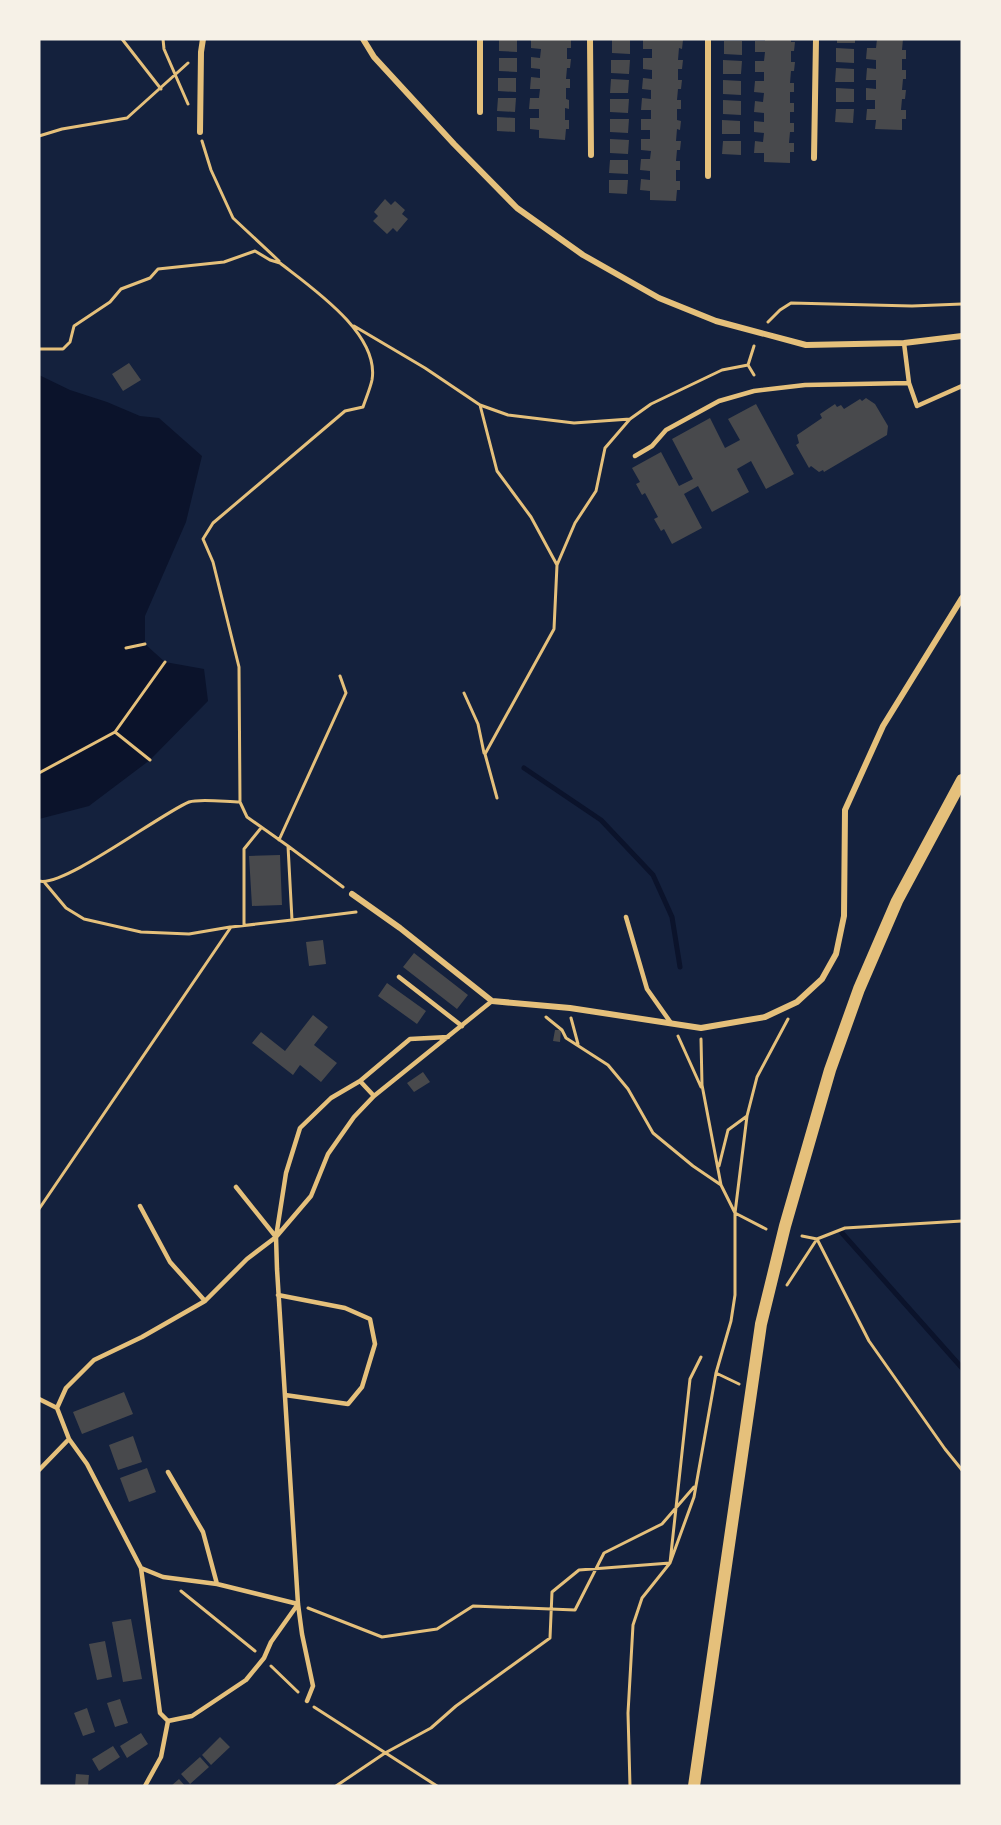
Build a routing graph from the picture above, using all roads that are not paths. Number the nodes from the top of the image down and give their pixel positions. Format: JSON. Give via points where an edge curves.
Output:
{"nodes":[{"id":1,"x":203,"y":39,"type":"edge"},
{"id":2,"x":363,"y":39,"type":"edge"},
{"id":3,"x":480,"y":39,"type":"edge"},
{"id":4,"x":590,"y":39,"type":"edge"},
{"id":5,"x":708,"y":39,"type":"edge"},
{"id":6,"x":816,"y":39,"type":"edge"},
{"id":7,"x":480,"y":112,"type":"dead end"},
{"id":8,"x":200,"y":132,"type":"road end"},
{"id":9,"x":591,"y":155,"type":"dead end"},
{"id":10,"x":814,"y":158,"type":"dead end"},
{"id":11,"x":708,"y":176,"type":"dead end"},
{"id":12,"x":962,"y":336,"type":"edge"},
{"id":13,"x":904,"y":343,"type":"junction"},
{"id":14,"x":909,"y":383,"type":"junction"},
{"id":15,"x":962,"y":386,"type":"edge"},
{"id":16,"x":635,"y":456,"type":"dead end"},
{"id":17,"x":962,"y":598,"type":"edge"},
{"id":18,"x":962,"y":780,"type":"edge"},
{"id":19,"x":352,"y":894,"type":"road end"},
{"id":20,"x":626,"y":917,"type":"dead end"},
{"id":21,"x":399,"y":977,"type":"dead end"},
{"id":22,"x":492,"y":1001,"type":"junction"},
{"id":23,"x":672,"y":1024,"type":"junction"},
{"id":24,"x":462,"y":1026,"type":"junction"},
{"id":25,"x":448,"y":1037,"type":"junction"},
{"id":26,"x":360,"y":1081,"type":"junction"},
{"id":27,"x":374,"y":1096,"type":"junction"},
{"id":28,"x":236,"y":1187,"type":"dead end"},
{"id":29,"x":140,"y":1206,"type":"dead end"},
{"id":30,"x":276,"y":1237,"type":"junction"},
{"id":31,"x":278,"y":1295,"type":"junction"},
{"id":32,"x":206,"y":1300,"type":"junction"},
{"id":33,"x":285,"y":1395,"type":"junction"},
{"id":34,"x":39,"y":1399,"type":"edge"},
{"id":35,"x":57,"y":1408,"type":"junction"},
{"id":36,"x":69,"y":1439,"type":"junction"},
{"id":37,"x":39,"y":1470,"type":"edge"},
{"id":38,"x":168,"y":1472,"type":"dead end"},
{"id":39,"x":141,"y":1568,"type":"junction"},
{"id":40,"x":218,"y":1584,"type":"junction"},
{"id":41,"x":298,"y":1604,"type":"junction"},
{"id":42,"x":307,"y":1701,"type":"road end"},
{"id":43,"x":168,"y":1721,"type":"junction"},
{"id":44,"x":145,"y":1786,"type":"edge"},
{"id":45,"x":694,"y":1786,"type":"edge"}],
"edges":[{"from":1,"to":8,"type":"street"},
{"from":2,"to":13,"type":"street","via":[[374,57],[517,208],[583,255],[659,298],[716,321],[806,345]]},
{"from":3,"to":7,"type":"street"},
{"from":4,"to":9,"type":"street"},
{"from":5,"to":11,"type":"street"},
{"from":6,"to":10,"type":"street"},
{"from":12,"to":13,"type":"street"},
{"from":13,"to":14,"type":"lane"},
{"from":14,"to":15,"type":"lane","via":[[917,406]]},
{"from":14,"to":16,"type":"lane","via":[[805,385],[754,391],[719,401],[666,430],[652,446]]},
{"from":17,"to":23,"type":"street","via":[[883,726],[845,810],[843,916],[836,954],[822,979],[797,1002],[765,1017],[701,1028]]},
{"from":18,"to":45,"type":"main road","via":[[897,901],[860,989],[830,1070],[785,1226],[761,1324]]},
{"from":19,"to":22,"type":"street"},
{"from":20,"to":23,"type":"lane","via":[[646,989]]},
{"from":21,"to":24,"type":"lane"},
{"from":22,"to":23,"type":"street"},
{"from":22,"to":24,"type":"lane"},
{"from":24,"to":25,"type":"lane"},
{"from":25,"to":26,"type":"lane","via":[[410,1039]]},
{"from":25,"to":27,"type":"lane"},
{"from":26,"to":27,"type":"lane"},
{"from":26,"to":30,"type":"lane","via":[[331,1098],[300,1128],[286,1173]]},
{"from":27,"to":30,"type":"lane","via":[[328,1154],[311,1196]]},
{"from":28,"to":30,"type":"lane"},
{"from":29,"to":32,"type":"lane","via":[[170,1262]]},
{"from":30,"to":31,"type":"lane"},
{"from":30,"to":32,"type":"lane","via":[[247,1259]]},
{"from":31,"to":33,"type":"lane"},
{"from":31,"to":33,"type":"lane","via":[[345,1308],[370,1319],[375,1344],[363,1387],[348,1404]]},
{"from":32,"to":35,"type":"lane","via":[[94,1360],[66,1388]]},
{"from":33,"to":41,"type":"lane"},
{"from":34,"to":35,"type":"lane"},
{"from":35,"to":36,"type":"lane"},
{"from":36,"to":37,"type":"lane"},
{"from":36,"to":39,"type":"lane","via":[[87,1464]]},
{"from":38,"to":40,"type":"lane","via":[[203,1532]]},
{"from":39,"to":40,"type":"lane","via":[[163,1577]]},
{"from":39,"to":43,"type":"lane","via":[[160,1713]]},
{"from":40,"to":41,"type":"lane"},
{"from":41,"to":42,"type":"lane","via":[[313,1686]]},
{"from":41,"to":43,"type":"lane","via":[[246,1680],[192,1716]]},
{"from":43,"to":44,"type":"lane","via":[[161,1757]]}]}
